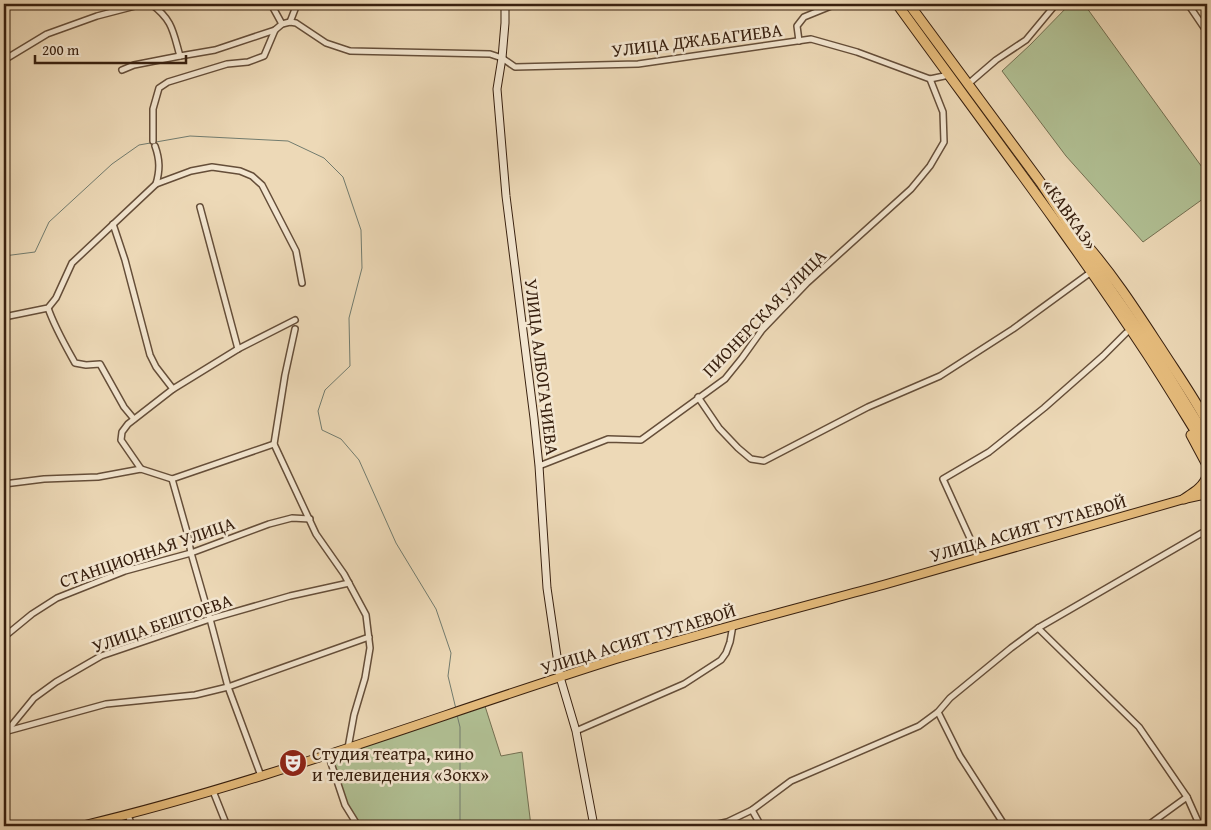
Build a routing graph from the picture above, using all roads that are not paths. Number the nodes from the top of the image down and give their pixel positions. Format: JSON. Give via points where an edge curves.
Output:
{"nodes":[{"id":1,"x":143,"y":4,"type":"edge"},
{"id":2,"x":151,"y":4,"type":"edge"},
{"id":3,"x":272,"y":4,"type":"edge"},
{"id":4,"x":297,"y":4,"type":"edge"},
{"id":5,"x":505,"y":4,"type":"edge"},
{"id":6,"x":836,"y":4,"type":"edge"},
{"id":7,"x":896,"y":4,"type":"edge"},
{"id":8,"x":909,"y":4,"type":"edge"},
{"id":9,"x":1056,"y":4,"type":"edge"},
{"id":10,"x":1188,"y":4,"type":"edge"},
{"id":11,"x":290,"y":22,"type":"junction"},
{"id":12,"x":282,"y":24,"type":"junction"},
{"id":13,"x":275,"y":30,"type":"junction"},
{"id":14,"x":1207,"y":32,"type":"edge"},
{"id":15,"x":799,"y":41,"type":"junction"},
{"id":16,"x":180,"y":56,"type":"junction"},
{"id":17,"x":502,"y":58,"type":"junction"},
{"id":18,"x":4,"y":60,"type":"edge"},
{"id":19,"x":122,"y":70,"type":"dead end"},
{"id":20,"x":948,"y":75,"type":"junction"},
{"id":21,"x":930,"y":79,"type":"junction"},
{"id":22,"x":968,"y":85,"type":"junction"},
{"id":23,"x":156,"y":184,"type":"junction"},
{"id":24,"x":200,"y":207,"type":"dead end"},
{"id":25,"x":1049,"y":212,"type":"junction"},
{"id":26,"x":1062,"y":215,"type":"junction"},
{"id":27,"x":113,"y":224,"type":"junction"},
{"id":28,"x":1087,"y":275,"type":"junction"},
{"id":29,"x":302,"y":283,"type":"dead end"},
{"id":30,"x":1107,"y":289,"type":"junction"},
{"id":31,"x":48,"y":308,"type":"junction"},
{"id":32,"x":4,"y":317,"type":"edge"},
{"id":33,"x":295,"y":320,"type":"dead end"},
{"id":34,"x":295,"y":329,"type":"dead end"},
{"id":35,"x":1126,"y":333,"type":"junction"},
{"id":36,"x":238,"y":349,"type":"junction"},
{"id":37,"x":173,"y":389,"type":"junction"},
{"id":38,"x":698,"y":397,"type":"junction"},
{"id":39,"x":134,"y":419,"type":"junction"},
{"id":40,"x":1207,"y":422,"type":"edge"},
{"id":41,"x":1207,"y":438,"type":"edge"},
{"id":42,"x":274,"y":444,"type":"junction"},
{"id":43,"x":1207,"y":450,"type":"edge"},
{"id":44,"x":1207,"y":464,"type":"edge"},
{"id":45,"x":539,"y":466,"type":"junction"},
{"id":46,"x":141,"y":469,"type":"junction"},
{"id":47,"x":1207,"y":476,"type":"edge"},
{"id":48,"x":172,"y":479,"type":"junction"},
{"id":49,"x":4,"y":484,"type":"edge"},
{"id":50,"x":1207,"y":486,"type":"edge"},
{"id":51,"x":1207,"y":494,"type":"edge"},
{"id":52,"x":1184,"y":499,"type":"junction"},
{"id":53,"x":310,"y":519,"type":"junction"},
{"id":54,"x":1207,"y":530,"type":"edge"},
{"id":55,"x":191,"y":553,"type":"junction"},
{"id":56,"x":980,"y":558,"type":"junction"},
{"id":57,"x":349,"y":583,"type":"junction"},
{"id":58,"x":210,"y":619,"type":"junction"},
{"id":59,"x":733,"y":625,"type":"junction"},
{"id":60,"x":1038,"y":628,"type":"junction"},
{"id":61,"x":4,"y":637,"type":"edge"},
{"id":62,"x":369,"y":637,"type":"junction"},
{"id":63,"x":560,"y":677,"type":"junction"},
{"id":64,"x":228,"y":687,"type":"junction"},
{"id":65,"x":938,"y":712,"type":"junction"},
{"id":66,"x":576,"y":731,"type":"junction"},
{"id":67,"x":6,"y":732,"type":"edge"},
{"id":68,"x":348,"y":748,"type":"junction"},
{"id":69,"x":328,"y":754,"type":"junction"},
{"id":70,"x":261,"y":776,"type":"junction"},
{"id":71,"x":212,"y":791,"type":"junction"},
{"id":72,"x":1187,"y":797,"type":"junction"},
{"id":73,"x":752,"y":810,"type":"junction"},
{"id":74,"x":128,"y":815,"type":"junction"},
{"id":75,"x":81,"y":826,"type":"edge"},
{"id":76,"x":132,"y":826,"type":"edge"},
{"id":77,"x":227,"y":826,"type":"edge"},
{"id":78,"x":358,"y":826,"type":"edge"},
{"id":79,"x":594,"y":826,"type":"edge"},
{"id":80,"x":709,"y":826,"type":"edge"},
{"id":81,"x":761,"y":826,"type":"edge"},
{"id":82,"x":1005,"y":826,"type":"edge"},
{"id":83,"x":1147,"y":826,"type":"edge"},
{"id":84,"x":1200,"y":826,"type":"edge"}],
"edges":[{"from":1,"to":18,"type":"street","via":[[47,34]]},
{"from":2,"to":16,"type":"street","via":[[170,22]]},
{"from":3,"to":12,"type":"street"},
{"from":4,"to":11,"type":"street"},
{"from":5,"to":17,"type":"street","name":"УЛИЦА АЛБОГАЧИЕВА"},
{"from":6,"to":15,"type":"street","via":[[804,17],[798,26]]},
{"from":7,"to":20,"type":"highway","name":"«КАВКАЗ»"},
{"from":8,"to":22,"type":"highway","name":"«КАВКАЗ»"},
{"from":9,"to":22,"type":"street","via":[[1026,40],[996,60]]},
{"from":10,"to":14,"type":"street"},
{"from":11,"to":12,"type":"street"},
{"from":11,"to":17,"type":"street","name":"УЛИЦА ДЖАБАГИЕВА","via":[[326,43],[350,51],[490,54]]},
{"from":12,"to":13,"type":"street"},
{"from":13,"to":16,"type":"street","via":[[215,50]]},
{"from":13,"to":23,"type":"street","via":[[264,56],[227,64],[168,82],[159,88],[153,109],[154,143],[160,167]]},
{"from":15,"to":17,"type":"street","name":"УЛИЦА ДЖАБАГИЕВА","via":[[638,64],[515,66]]},
{"from":15,"to":21,"type":"street","name":"УЛИЦА ДЖАБАГИЕВА","via":[[811,39],[857,52]]},
{"from":16,"to":19,"type":"street"},
{"from":17,"to":45,"type":"street","name":"УЛИЦА АЛБОГАЧИЕВА","via":[[497,89],[506,196]]},
{"from":20,"to":21,"type":"street"},
{"from":20,"to":25,"type":"highway","name":"«КАВКАЗ»"},
{"from":21,"to":38,"type":"street","name":"ПИОНЕРСКАЯ УЛИЦА","via":[[943,112],[944,142],[930,166],[911,190],[807,283],[762,330],[725,379]]},
{"from":22,"to":26,"type":"highway","name":"«КАВКАЗ»"},
{"from":23,"to":27,"type":"street"},
{"from":23,"to":29,"type":"street","via":[[212,167],[252,176],[262,185],[296,251]]},
{"from":24,"to":36,"type":"street"},
{"from":25,"to":28,"type":"highway"},
{"from":25,"to":30,"type":"highway","name":"«КАВКАЗ»"},
{"from":26,"to":30,"type":"highway","name":"«КАВКАЗ»"},
{"from":26,"to":40,"type":"highway","via":[[1128,297]]},
{"from":27,"to":31,"type":"street","via":[[72,263]]},
{"from":27,"to":37,"type":"street","via":[[150,355]]},
{"from":28,"to":35,"type":"highway"},
{"from":28,"to":38,"type":"street","via":[[1013,329],[940,376],[868,407],[764,461],[751,459],[738,448],[719,428]]},
{"from":30,"to":41,"type":"highway","name":"«КАВКАЗ»","via":[[1151,347]]},
{"from":30,"to":43,"type":"highway","name":"«КАВКАЗ»"},
{"from":31,"to":32,"type":"street"},
{"from":31,"to":39,"type":"street","via":[[75,363],[100,364]]},
{"from":33,"to":36,"type":"street"},
{"from":34,"to":42,"type":"street"},
{"from":35,"to":44,"type":"highway","via":[[1178,410]]},
{"from":35,"to":56,"type":"street","via":[[1044,408],[989,452],[943,479]]},
{"from":36,"to":37,"type":"street"},
{"from":37,"to":39,"type":"street"},
{"from":38,"to":45,"type":"street","name":"ПИОНЕРСКАЯ УЛИЦА","via":[[640,440],[608,439]]},
{"from":39,"to":46,"type":"street","via":[[123,430],[121,438]]},
{"from":42,"to":48,"type":"street"},
{"from":42,"to":53,"type":"street"},
{"from":45,"to":63,"type":"street","name":"УЛИЦА АЛБОГАЧИЕВА","via":[[547,588]]},
{"from":46,"to":48,"type":"street"},
{"from":46,"to":49,"type":"street","via":[[98,478]]},
{"from":47,"to":52,"type":"highway","via":[[1200,488]]},
{"from":48,"to":55,"type":"street"},
{"from":50,"to":52,"type":"main road"},
{"from":51,"to":52,"type":"main road","name":"УЛИЦА АСИЯТ ТУТАЕВОЙ"},
{"from":52,"to":56,"type":"main road","name":"УЛИЦА АСИЯТ ТУТАЕВОЙ"},
{"from":53,"to":55,"type":"street","name":"СТАНЦИОННАЯ УЛИЦА","via":[[292,518],[277,522]]},
{"from":53,"to":57,"type":"street","via":[[316,534]]},
{"from":54,"to":60,"type":"street"},
{"from":55,"to":58,"type":"street"},
{"from":55,"to":61,"type":"street","name":"СТАНЦИОННАЯ УЛИЦА","via":[[125,571],[57,598]]},
{"from":56,"to":59,"type":"main road","name":"УЛИЦА АСИЯТ ТУТАЕВОЙ"},
{"from":57,"to":58,"type":"street","name":"УЛИЦА БЕШТОЕВА"},
{"from":57,"to":62,"type":"street","via":[[366,615]]},
{"from":58,"to":64,"type":"street"},
{"from":58,"to":67,"type":"street","name":"УЛИЦА БЕШТОЕВА","via":[[101,656],[34,698]]},
{"from":59,"to":63,"type":"main road","name":"УЛИЦА АСИЯТ ТУТАЕВОЙ"},
{"from":59,"to":66,"type":"street","via":[[730,642],[721,660],[684,684]]},
{"from":60,"to":65,"type":"street","via":[[950,698]]},
{"from":60,"to":72,"type":"street","via":[[1139,726]]},
{"from":62,"to":64,"type":"street"},
{"from":62,"to":68,"type":"street","via":[[365,678]]},
{"from":63,"to":66,"type":"street","name":"УЛИЦА АЛБОГАЧИЕВА"},
{"from":63,"to":68,"type":"main road","name":"УЛИЦА АСИЯТ ТУТАЕВОЙ"},
{"from":64,"to":67,"type":"street","via":[[195,695],[106,704]]},
{"from":64,"to":70,"type":"street"},
{"from":65,"to":73,"type":"street","via":[[919,726],[790,781]]},
{"from":65,"to":82,"type":"street","via":[[960,756]]},
{"from":66,"to":79,"type":"street","name":"УЛИЦА АЛБОГАЧИЕВА"},
{"from":68,"to":69,"type":"main road","name":"УЛИЦА АСИЯТ ТУТАЕВОЙ"},
{"from":69,"to":70,"type":"main road","name":"УЛИЦА АСИЯТ ТУТАЕВОЙ"},
{"from":69,"to":78,"type":"street","via":[[345,805]]},
{"from":70,"to":71,"type":"main road","name":"УЛИЦА АСИЯТ ТУТАЕВОЙ"},
{"from":71,"to":74,"type":"main road","name":"УЛИЦА АСИЯТ ТУТАЕВОЙ"},
{"from":71,"to":77,"type":"street"},
{"from":72,"to":83,"type":"street"},
{"from":72,"to":84,"type":"street"},
{"from":73,"to":80,"type":"street","via":[[728,822]]},
{"from":73,"to":81,"type":"street"},
{"from":74,"to":75,"type":"main road","name":"УЛИЦА АСИЯТ ТУТАЕВОЙ"},
{"from":74,"to":76,"type":"street"}]}
